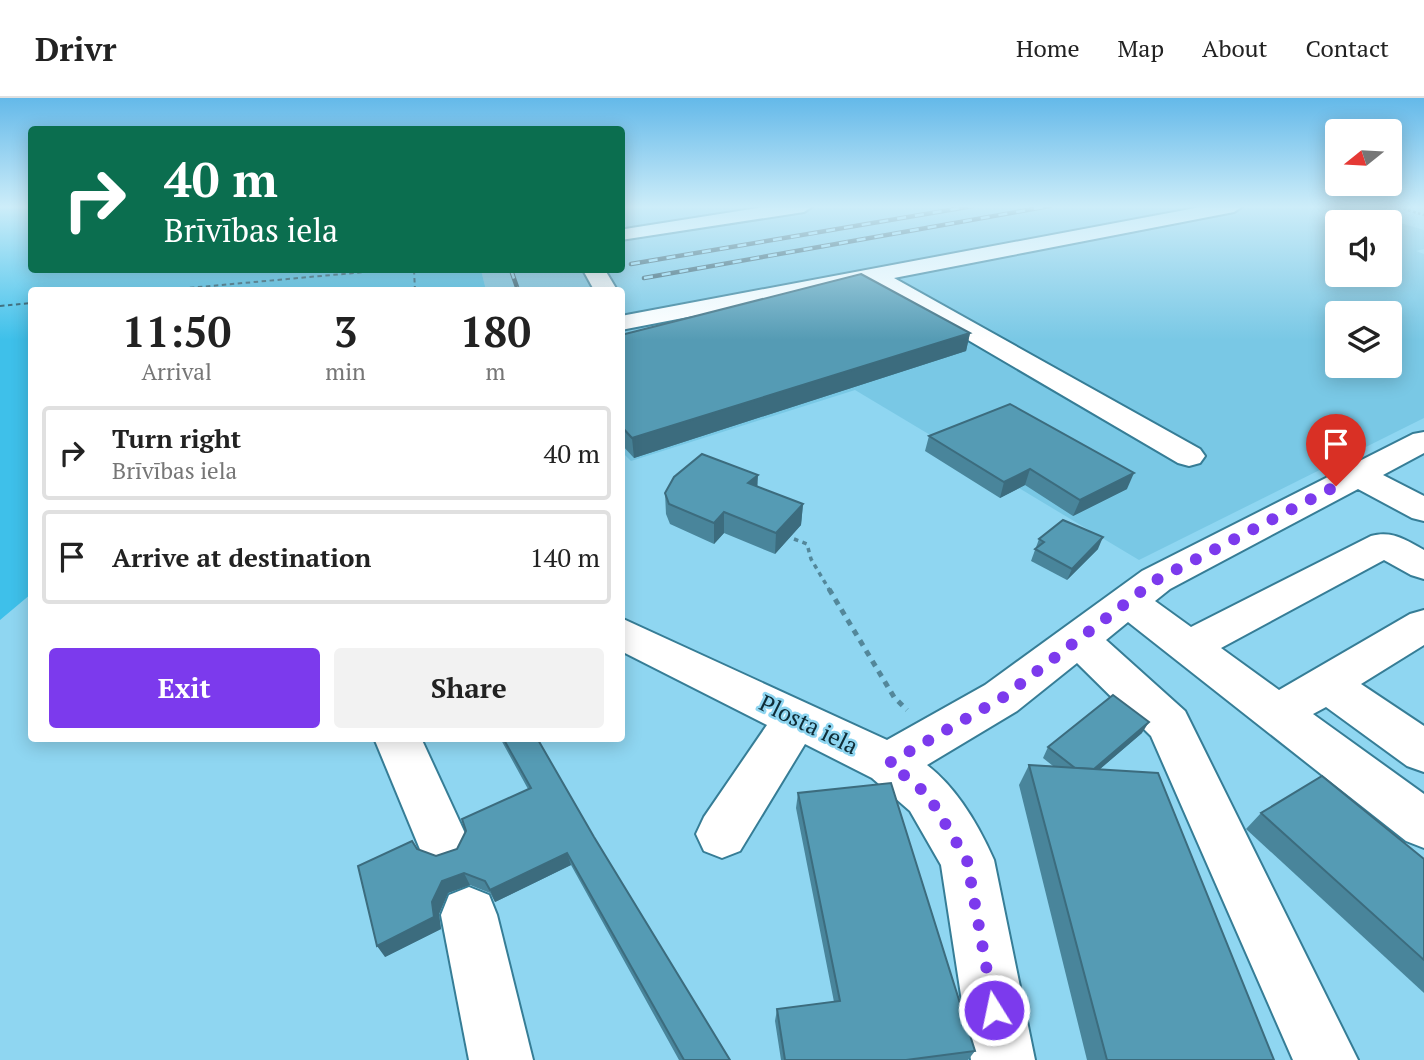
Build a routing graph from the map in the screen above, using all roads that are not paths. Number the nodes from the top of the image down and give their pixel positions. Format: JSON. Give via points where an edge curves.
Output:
{"nodes":[{"id":1,"x":999,"y":251,"type":"edge"},
{"id":2,"x":873,"y":275,"type":"junction"},
{"id":3,"x":625,"y":322,"type":"edge"},
{"id":4,"x":1424,"y":441,"type":"edge"},
{"id":5,"x":1189,"y":456,"type":"dead end"},
{"id":6,"x":1358,"y":475,"type":"junction"},
{"id":7,"x":1424,"y":510,"type":"edge"},
{"id":8,"x":1424,"y":566,"type":"edge"},
{"id":9,"x":1128,"y":601,"type":"junction"},
{"id":10,"x":1424,"y":625,"type":"edge"},
{"id":11,"x":625,"y":635,"type":"edge"},
{"id":12,"x":1078,"y":639,"type":"junction"},
{"id":13,"x":1188,"y":647,"type":"junction"},
{"id":14,"x":1327,"y":684,"type":"junction"},
{"id":15,"x":1277,"y":714,"type":"junction"},
{"id":16,"x":797,"y":718,"type":"junction"},
{"id":17,"x":399,"y":742,"type":"edge"},
{"id":18,"x":1424,"y":752,"type":"edge"},
{"id":19,"x":889,"y":763,"type":"junction"},
{"id":20,"x":1424,"y":824,"type":"edge"},
{"id":21,"x":722,"y":834,"type":"dead end"},
{"id":22,"x":443,"y":842,"type":"dead end"},
{"id":23,"x":469,"y":915,"type":"dead end"},
{"id":24,"x":501,"y":1060,"type":"edge"},
{"id":25,"x":1003,"y":1060,"type":"edge"},
{"id":26,"x":1326,"y":1060,"type":"edge"}],
"edges":[{"from":1,"to":2,"type":"street"},
{"from":2,"to":3,"type":"street"},
{"from":2,"to":5,"type":"street"},
{"from":4,"to":6,"type":"street"},
{"from":6,"to":7,"type":"street"},
{"from":6,"to":9,"type":"street","via":[[1156,580]]},
{"from":8,"to":13,"type":"street","via":[[1384,544]]},
{"from":9,"to":12,"type":"street"},
{"from":9,"to":13,"type":"street"},
{"from":10,"to":14,"type":"street"},
{"from":11,"to":16,"type":"street","name":"Plosta iela"},
{"from":12,"to":19,"type":"street","via":[[1002,698]]},
{"from":12,"to":26,"type":"street","via":[[1169,724]]},
{"from":13,"to":15,"type":"street"},
{"from":14,"to":15,"type":"street"},
{"from":14,"to":18,"type":"street"},
{"from":15,"to":20,"type":"street"},
{"from":16,"to":19,"type":"street","name":"Plosta iela"},
{"from":16,"to":21,"type":"street"},
{"from":17,"to":22,"type":"street"},
{"from":19,"to":25,"type":"street","name":"Plosta iela","via":[[928,795],[967,860]]},
{"from":23,"to":24,"type":"street"}]}
